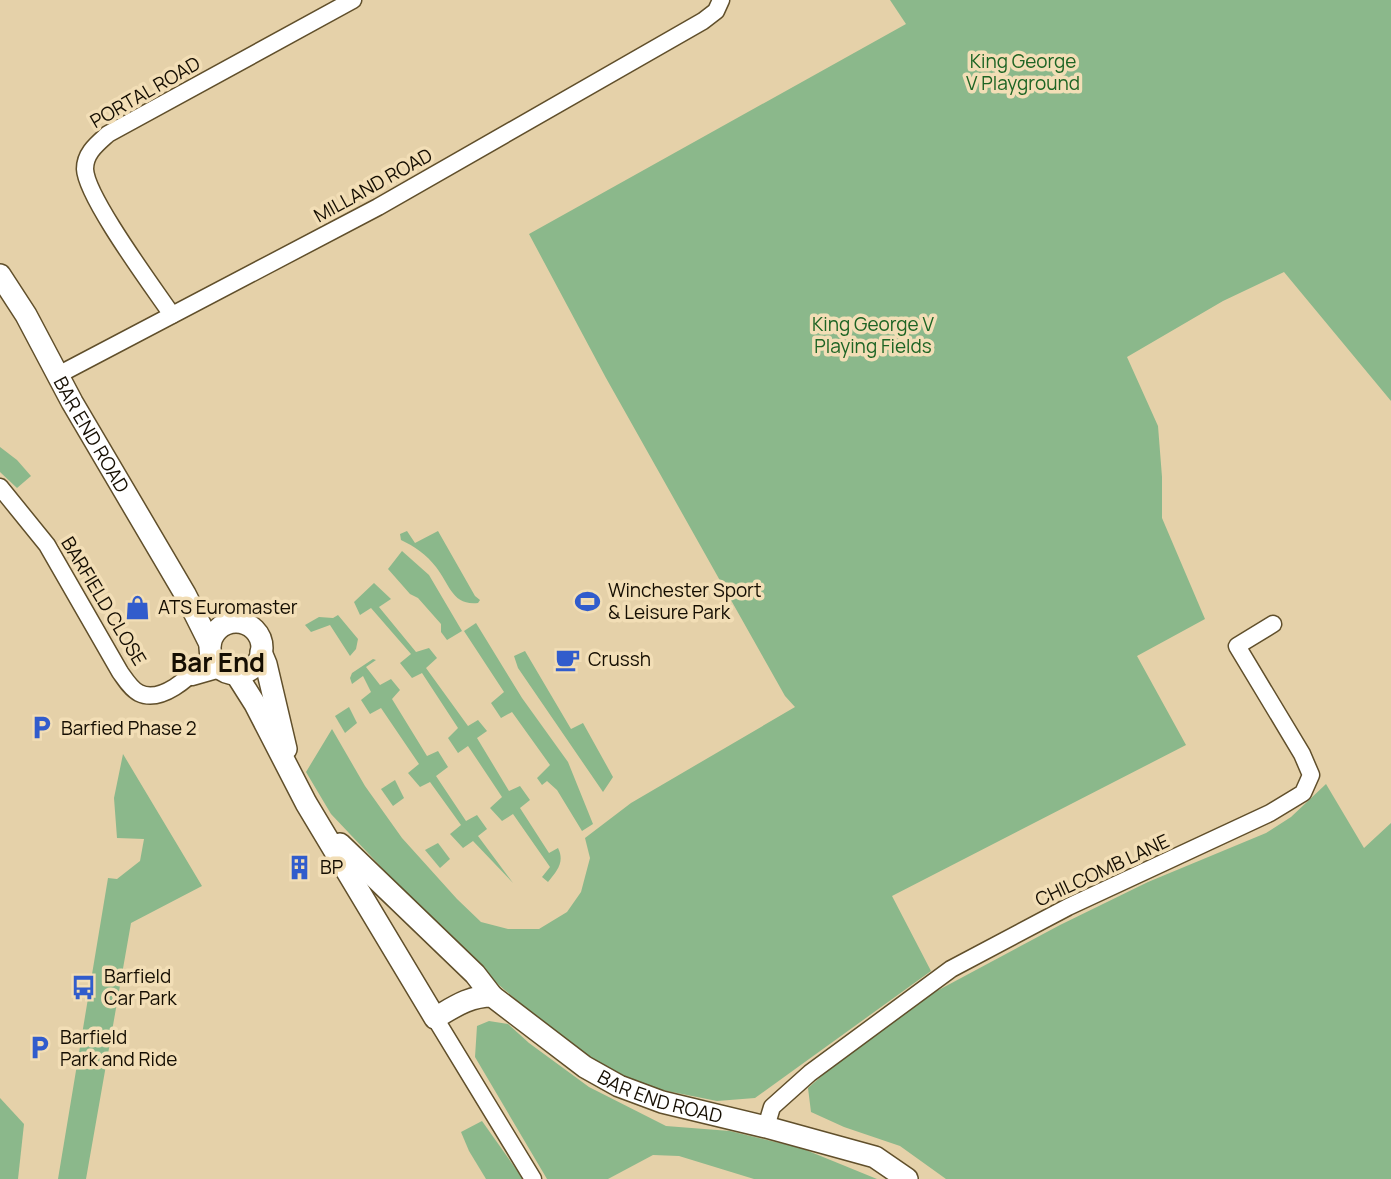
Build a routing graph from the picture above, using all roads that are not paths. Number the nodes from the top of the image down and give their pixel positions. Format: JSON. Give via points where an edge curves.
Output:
{"nodes":[{"id":1,"x":353,"y":0,"type":"edge"},
{"id":2,"x":721,"y":0,"type":"edge"},
{"id":3,"x":0,"y":275,"type":"edge"},
{"id":4,"x":172,"y":315,"type":"junction"},
{"id":5,"x":58,"y":375,"type":"junction"},
{"id":6,"x":0,"y":487,"type":"edge"},
{"id":7,"x":185,"y":594,"type":"junction"},
{"id":8,"x":229,"y":623,"type":"junction"},
{"id":9,"x":1273,"y":624,"type":"dead end"},
{"id":10,"x":261,"y":652,"type":"junction"},
{"id":11,"x":219,"y":661,"type":"junction"},
{"id":12,"x":290,"y":771,"type":"junction"},
{"id":13,"x":328,"y":838,"type":"junction"},
{"id":14,"x":492,"y":996,"type":"junction"},
{"id":15,"x":435,"y":1018,"type":"junction"},
{"id":16,"x":766,"y":1127,"type":"junction"},
{"id":17,"x":533,"y":1179,"type":"edge"},
{"id":18,"x":907,"y":1179,"type":"edge"}],
"edges":[{"from":1,"to":4,"type":"street","name":"PORTAL ROAD","via":[[108,134],[90,150],[85,168],[88,184]]},
{"from":2,"to":4,"type":"street","name":"MILLAND ROAD","via":[[703,21],[378,207]]},
{"from":3,"to":5,"type":"main road","name":"BAR END ROAD"},
{"from":4,"to":5,"type":"street","name":"MILLAND ROAD"},
{"from":5,"to":7,"type":"main road","name":"BAR END ROAD"},
{"from":6,"to":11,"type":"street","name":"BARFIELD CLOSE","via":[[47,545],[107,650],[141,694],[171,689]]},
{"from":7,"to":8,"type":"main road","name":"BAR END ROAD"},
{"from":7,"to":11,"type":"main road","name":"BAR END ROAD"},
{"from":8,"to":10,"type":"main road","via":[[253,629],[261,641]]},
{"from":8,"to":11,"type":"main road","via":[[216,631]]},
{"from":9,"to":16,"type":"street","name":"CHILCOMB LANE","via":[[1237,646],[1302,754],[1311,775],[1303,793],[951,969],[810,1073],[772,1107]]},
{"from":10,"to":11,"type":"main road","via":[[250,670]]},
{"from":10,"to":12,"type":"main road","name":"BAR END ROAD"},
{"from":11,"to":12,"type":"main road","name":"BAR END ROAD","via":[[255,704]]},
{"from":12,"to":13,"type":"main road","name":"BAR END ROAD"},
{"from":13,"to":14,"type":"main road","name":"BAR END ROAD","via":[[350,853]]},
{"from":13,"to":15,"type":"main road","name":"BAR END ROAD"},
{"from":14,"to":15,"type":"main road","via":[[467,999]]},
{"from":14,"to":16,"type":"main road","name":"BAR END ROAD","via":[[585,1067],[619,1086],[662,1102]]},
{"from":15,"to":17,"type":"street","name":"BAR END ROAD"},
{"from":16,"to":18,"type":"main road","name":"BAR END ROAD","via":[[876,1157]]}]}
